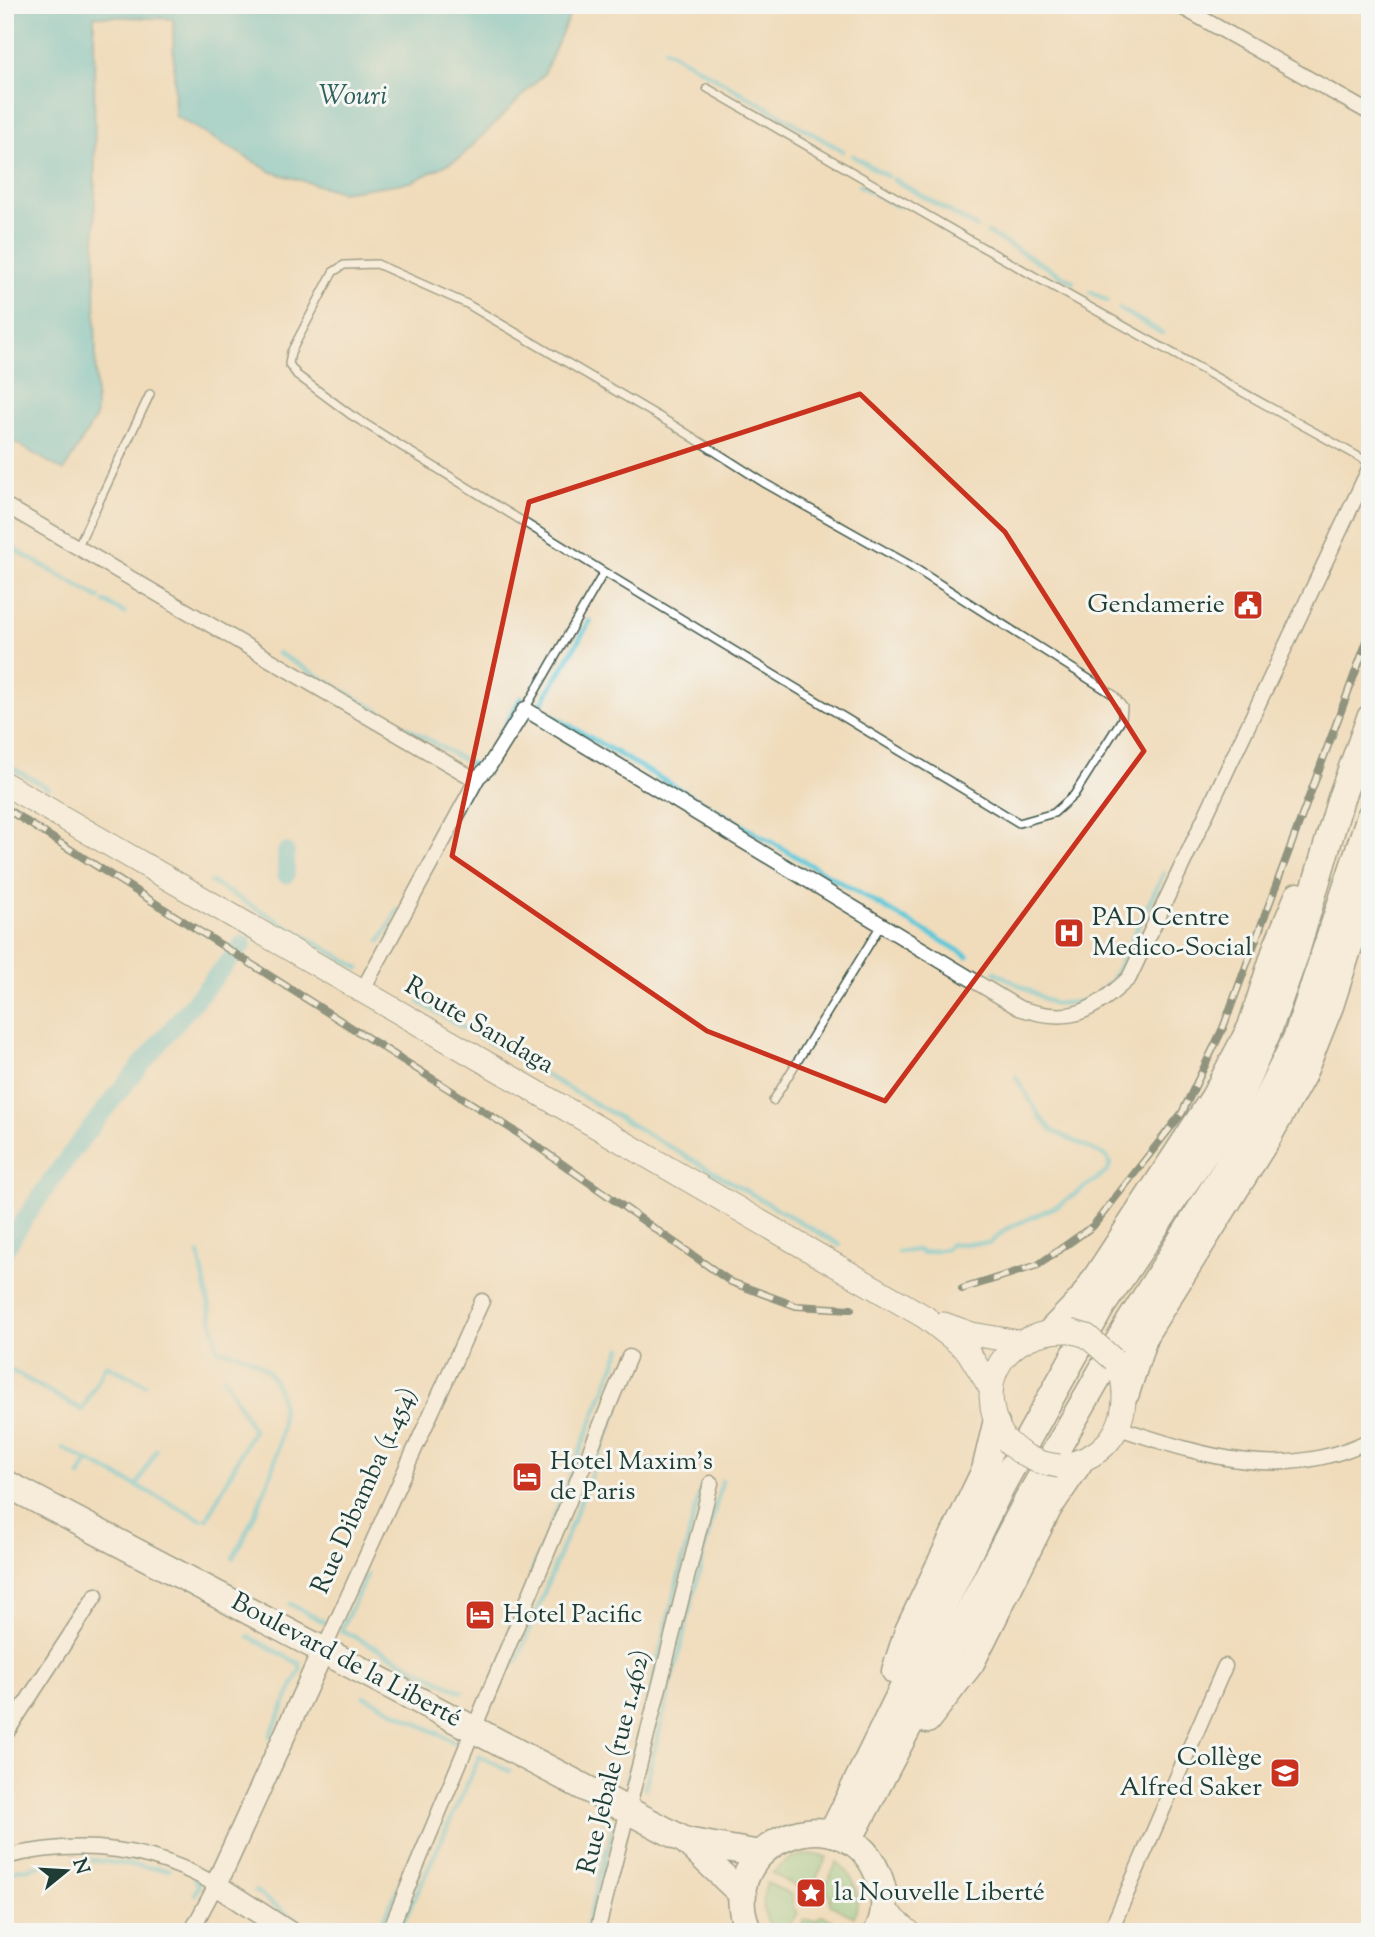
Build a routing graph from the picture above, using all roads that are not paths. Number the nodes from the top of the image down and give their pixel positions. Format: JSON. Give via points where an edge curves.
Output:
{"nodes":[{"id":1,"x":1178,"y":5,"type":"edge"},
{"id":2,"x":708,"y":88,"type":"dead end"},
{"id":3,"x":1370,"y":113,"type":"edge"},
{"id":4,"x":150,"y":394,"type":"dead end"},
{"id":5,"x":1370,"y":465,"type":"edge"},
{"id":6,"x":5,"y":505,"type":"edge"},
{"id":7,"x":76,"y":548,"type":"junction"},
{"id":8,"x":604,"y":572,"type":"junction"},
{"id":9,"x":525,"y":709,"type":"junction"},
{"id":10,"x":1370,"y":718,"type":"edge"},
{"id":11,"x":478,"y":777,"type":"junction"},
{"id":12,"x":5,"y":784,"type":"edge"},
{"id":13,"x":1341,"y":798,"type":"junction"},
{"id":14,"x":1370,"y":817,"type":"edge"},
{"id":15,"x":881,"y":926,"type":"junction"},
{"id":16,"x":362,"y":991,"type":"junction"},
{"id":17,"x":773,"y":1101,"type":"dead end"},
{"id":18,"x":481,"y":1301,"type":"dead end"},
{"id":19,"x":925,"y":1317,"type":"junction"},
{"id":20,"x":1061,"y":1331,"type":"junction"},
{"id":21,"x":1019,"y":1342,"type":"junction"},
{"id":22,"x":629,"y":1357,"type":"dead end"},
{"id":23,"x":991,"y":1389,"type":"junction"},
{"id":24,"x":1126,"y":1393,"type":"junction"},
{"id":25,"x":1119,"y":1428,"type":"junction"},
{"id":26,"x":1001,"y":1433,"type":"junction"},
{"id":27,"x":1370,"y":1440,"type":"edge"},
{"id":28,"x":1069,"y":1464,"type":"junction"},
{"id":29,"x":5,"y":1483,"type":"edge"},
{"id":30,"x":710,"y":1483,"type":"dead end"},
{"id":31,"x":96,"y":1595,"type":"dead end"},
{"id":32,"x":324,"y":1649,"type":"junction"},
{"id":33,"x":1225,"y":1665,"type":"dead end"},
{"id":34,"x":474,"y":1730,"type":"junction"},
{"id":35,"x":5,"y":1735,"type":"edge"},
{"id":36,"x":872,"y":1773,"type":"junction"},
{"id":37,"x":630,"y":1811,"type":"junction"},
{"id":38,"x":841,"y":1836,"type":"junction"},
{"id":39,"x":686,"y":1841,"type":"junction"},
{"id":40,"x":760,"y":1854,"type":"junction"},
{"id":41,"x":5,"y":1857,"type":"edge"},
{"id":42,"x":216,"y":1885,"type":"junction"},
{"id":43,"x":743,"y":1895,"type":"junction"},
{"id":44,"x":881,"y":1921,"type":"edge"},
{"id":45,"x":191,"y":1932,"type":"edge"},
{"id":46,"x":289,"y":1932,"type":"edge"},
{"id":47,"x":389,"y":1932,"type":"edge"},
{"id":48,"x":597,"y":1932,"type":"edge"},
{"id":49,"x":749,"y":1932,"type":"edge"},
{"id":50,"x":909,"y":1932,"type":"edge"},
{"id":51,"x":1110,"y":1932,"type":"edge"}],
"edges":[{"from":1,"to":3,"type":"street"},
{"from":2,"to":5,"type":"lane"},
{"from":4,"to":7,"type":"lane"},
{"from":5,"to":15,"type":"street","via":[[1129,978],[1102,1003],[1072,1017],[1042,1016],[1019,1008]]},
{"from":6,"to":7,"type":"street"},
{"from":7,"to":11,"type":"street"},
{"from":8,"to":8,"type":"lane","via":[[351,415],[297,375],[289,364],[290,352],[333,272],[345,265],[377,264],[467,304],[908,564],[1114,695],[1123,707],[1122,719],[1074,795],[1054,813],[1019,823]]},
{"from":8,"to":9,"type":"lane"},
{"from":9,"to":11,"type":"street"},
{"from":9,"to":15,"type":"street"},
{"from":10,"to":13,"type":"highway"},
{"from":11,"to":16,"type":"street"},
{"from":12,"to":16,"type":"main road","name":"Route Sandaga"},
{"from":13,"to":20,"type":"highway","via":[[1277,946],[1251,1027],[1214,1097]]},
{"from":13,"to":36,"type":"highway","via":[[1295,955],[1232,1113],[1102,1306],[1002,1485]]},
{"from":14,"to":24,"type":"highway","via":[[1360,912],[1302,1076],[1145,1334]]},
{"from":14,"to":36,"type":"highway","via":[[1296,1039],[1254,1124],[1129,1323]]},
{"from":15,"to":17,"type":"lane"},
{"from":16,"to":19,"type":"main road","name":"Route Sandaga"},
{"from":18,"to":32,"type":"street","name":"Rue Dibamba (1.454)"},
{"from":19,"to":21,"type":"main road","via":[[972,1334]]},
{"from":19,"to":23,"type":"main road","via":[[967,1350]]},
{"from":20,"to":21,"type":"main road","via":[[1035,1334]]},
{"from":20,"to":24,"type":"main road","bridge":true,"via":[[1095,1341],[1114,1360]]},
{"from":21,"to":23,"type":"main road","via":[[1000,1363]]},
{"from":22,"to":34,"type":"street"},
{"from":23,"to":26,"type":"main road"},
{"from":24,"to":25,"type":"main road"},
{"from":25,"to":27,"type":"street","via":[[1190,1451],[1252,1464],[1342,1454]]},
{"from":25,"to":28,"type":"main road","via":[[1095,1455]]},
{"from":26,"to":28,"type":"main road","bridge":true,"via":[[1021,1455],[1040,1463]]},
{"from":26,"to":36,"type":"highway","via":[[908,1631]]},
{"from":28,"to":36,"type":"highway","via":[[971,1663]]},
{"from":29,"to":32,"type":"highway","name":"Boulevard de la Liberté"},
{"from":30,"to":37,"type":"street","name":"Rue Jebale (rue 1.462)"},
{"from":31,"to":35,"type":"street"},
{"from":32,"to":34,"type":"highway","name":"Boulevard de la Liberté"},
{"from":32,"to":42,"type":"street","name":"Rue Dibamba (1.454)"},
{"from":33,"to":51,"type":"street"},
{"from":34,"to":37,"type":"highway","name":"Boulevard de la Liberté"},
{"from":34,"to":47,"type":"street"},
{"from":36,"to":38,"type":"highway"},
{"from":37,"to":39,"type":"highway","name":"Boulevard de la Liberté"},
{"from":37,"to":48,"type":"street","name":"Rue Jebale (rue 1.462)"},
{"from":38,"to":40,"type":"highway","via":[[793,1833]]},
{"from":38,"to":44,"type":"highway","via":[[865,1853],[877,1870],[883,1889]]},
{"from":39,"to":40,"type":"highway","name":"Boulevard de la Liberté"},
{"from":39,"to":43,"type":"highway","name":"Boulevard de la Liberté"},
{"from":40,"to":43,"type":"highway","via":[[745,1881]]},
{"from":41,"to":42,"type":"street","via":[[96,1846],[167,1860]]},
{"from":42,"to":45,"type":"street","name":"Rue Dibamba (1.454)"},
{"from":42,"to":46,"type":"street"},
{"from":43,"to":49,"type":"highway"},
{"from":44,"to":50,"type":"main road"}]}
